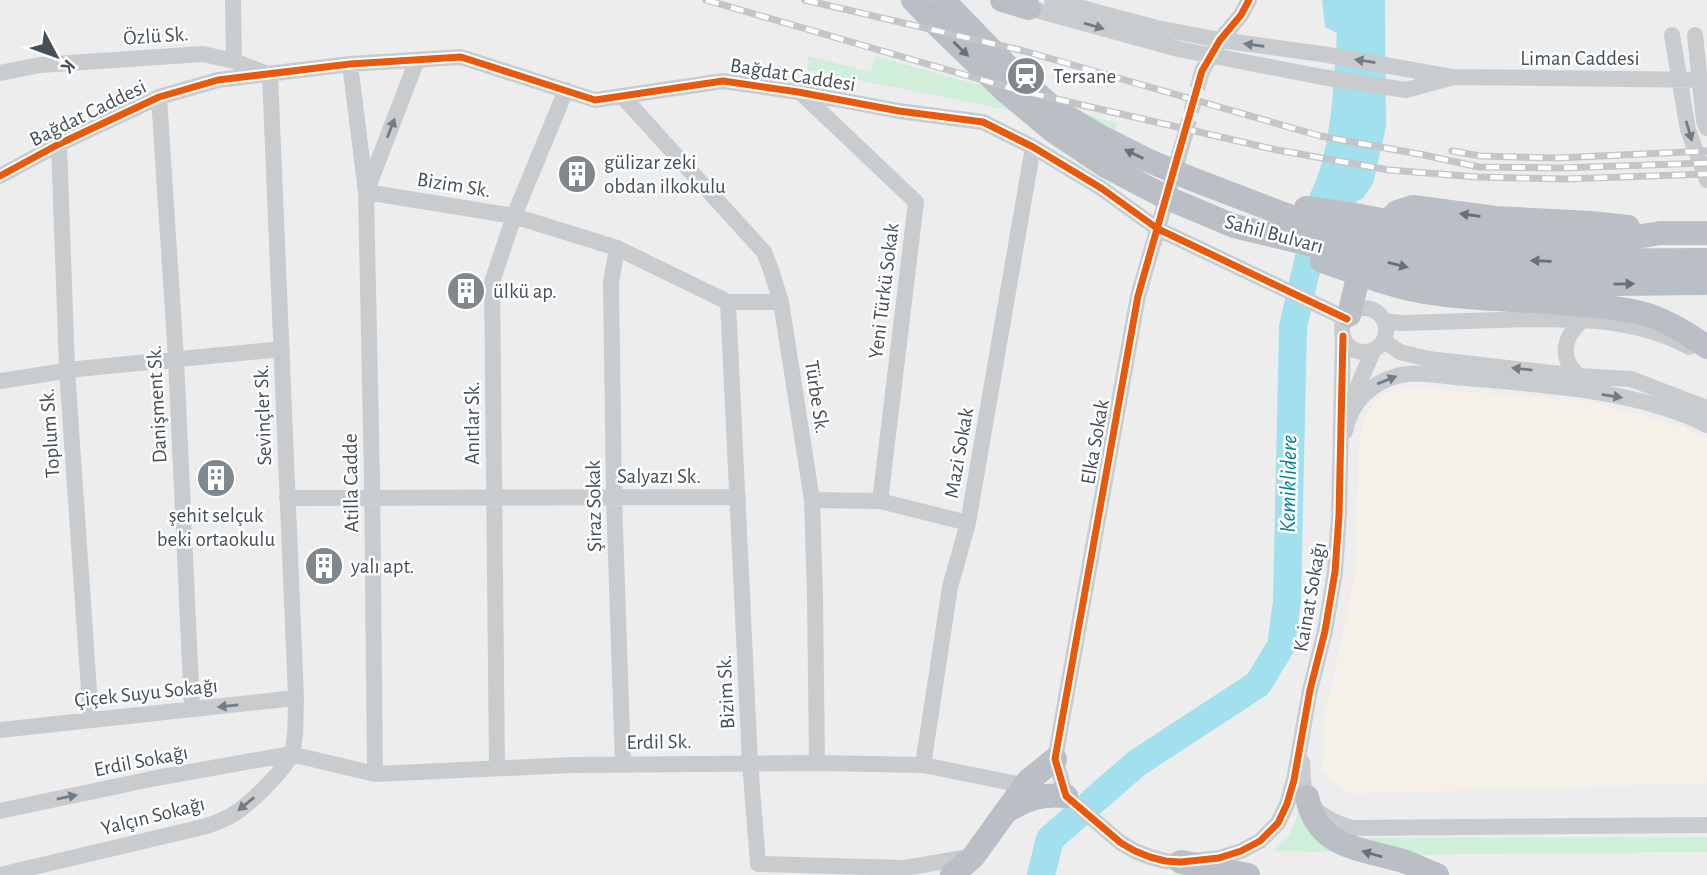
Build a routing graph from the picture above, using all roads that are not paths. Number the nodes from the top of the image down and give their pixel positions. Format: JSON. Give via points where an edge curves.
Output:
{"nodes":[{"id":1,"x":233,"y":0,"type":"edge"},
{"id":2,"x":913,"y":0,"type":"edge"},
{"id":3,"x":943,"y":0,"type":"edge"},
{"id":4,"x":1002,"y":0,"type":"edge"},
{"id":5,"x":1250,"y":0,"type":"edge"},
{"id":6,"x":1036,"y":3,"type":"edge"},
{"id":7,"x":1672,"y":35,"type":"dead end"},
{"id":8,"x":1695,"y":35,"type":"dead end"},
{"id":9,"x":1220,"y":40,"type":"junction"},
{"id":10,"x":1211,"y":55,"type":"junction"},
{"id":11,"x":417,"y":60,"type":"junction"},
{"id":12,"x":234,"y":61,"type":"junction"},
{"id":13,"x":350,"y":64,"type":"junction"},
{"id":14,"x":1202,"y":71,"type":"tunnel mouth"},
{"id":15,"x":0,"y":73,"type":"edge"},
{"id":16,"x":270,"y":75,"type":"junction"},
{"id":17,"x":1452,"y":77,"type":"junction"},
{"id":18,"x":1678,"y":80,"type":"junction"},
{"id":19,"x":1704,"y":81,"type":"edge"},
{"id":20,"x":566,"y":90,"type":"junction"},
{"id":21,"x":801,"y":93,"type":"junction"},
{"id":22,"x":622,"y":96,"type":"junction"},
{"id":23,"x":159,"y":97,"type":"junction"},
{"id":24,"x":1707,"y":128,"type":"edge"},
{"id":25,"x":1185,"y":135,"type":"tunnel mouth"},
{"id":26,"x":59,"y":144,"type":"junction"},
{"id":27,"x":1033,"y":147,"type":"junction"},
{"id":28,"x":0,"y":176,"type":"edge"},
{"id":29,"x":1707,"y":180,"type":"edge"},
{"id":30,"x":366,"y":192,"type":"junction"},
{"id":31,"x":1247,"y":199,"type":"junction"},
{"id":32,"x":514,"y":216,"type":"junction"},
{"id":33,"x":1234,"y":226,"type":"junction"},
{"id":34,"x":1158,"y":229,"type":"junction"},
{"id":35,"x":1660,"y":233,"type":"junction"},
{"id":36,"x":1707,"y":233,"type":"edge"},
{"id":37,"x":617,"y":248,"type":"junction"},
{"id":38,"x":1707,"y":260,"type":"edge"},
{"id":39,"x":1707,"y":283,"type":"edge"},
{"id":40,"x":728,"y":302,"type":"junction"},
{"id":41,"x":781,"y":302,"type":"junction"},
{"id":42,"x":1342,"y":320,"type":"junction"},
{"id":43,"x":1384,"y":321,"type":"junction"},
{"id":44,"x":1582,"y":321,"type":"junction"},
{"id":45,"x":1378,"y":346,"type":"junction"},
{"id":46,"x":1707,"y":347,"type":"edge"},
{"id":47,"x":282,"y":349,"type":"junction"},
{"id":48,"x":1707,"y":356,"type":"edge"},
{"id":49,"x":176,"y":359,"type":"junction"},
{"id":50,"x":67,"y":370,"type":"junction"},
{"id":51,"x":1579,"y":376,"type":"junction"},
{"id":52,"x":0,"y":381,"type":"edge"},
{"id":53,"x":1707,"y":408,"type":"edge"},
{"id":54,"x":1707,"y":425,"type":"edge"},
{"id":55,"x":1340,"y":454,"type":"junction"},
{"id":56,"x":494,"y":497,"type":"junction"},
{"id":57,"x":614,"y":497,"type":"junction"},
{"id":58,"x":738,"y":497,"type":"junction"},
{"id":59,"x":287,"y":498,"type":"junction"},
{"id":60,"x":372,"y":498,"type":"junction"},
{"id":61,"x":812,"y":500,"type":"junction"},
{"id":62,"x":880,"y":501,"type":"junction"},
{"id":63,"x":968,"y":523,"type":"junction"},
{"id":64,"x":296,"y":698,"type":"junction"},
{"id":65,"x":192,"y":709,"type":"junction"},
{"id":66,"x":91,"y":720,"type":"junction"},
{"id":67,"x":0,"y":730,"type":"edge"},
{"id":68,"x":1301,"y":745,"type":"junction"},
{"id":69,"x":291,"y":754,"type":"junction"},
{"id":70,"x":1055,"y":759,"type":"junction"},
{"id":71,"x":750,"y":762,"type":"junction"},
{"id":72,"x":817,"y":762,"type":"junction"},
{"id":73,"x":623,"y":764,"type":"junction"},
{"id":74,"x":923,"y":765,"type":"junction"},
{"id":75,"x":497,"y":768,"type":"junction"},
{"id":76,"x":375,"y":774,"type":"junction"},
{"id":77,"x":1028,"y":781,"type":"junction"},
{"id":78,"x":1066,"y":796,"type":"junction"},
{"id":79,"x":1307,"y":797,"type":"junction"},
{"id":80,"x":0,"y":811,"type":"edge"},
{"id":81,"x":1006,"y":812,"type":"junction"},
{"id":82,"x":1707,"y":825,"type":"edge"},
{"id":83,"x":973,"y":857,"type":"junction"},
{"id":84,"x":1181,"y":862,"type":"junction"},
{"id":85,"x":0,"y":875,"type":"edge"},
{"id":86,"x":952,"y":875,"type":"edge"},
{"id":87,"x":1248,"y":875,"type":"edge"},
{"id":88,"x":1437,"y":875,"type":"edge"}],
"edges":[{"from":1,"to":12,"type":"street"},
{"from":2,"to":33,"type":"highway","name":"Sahil Bulvarı","one_way":true,"via":[[1003,89],[1052,130],[1104,165]]},
{"from":31,"to":3,"type":"highway","name":"Sahil Bulvarı","one_way":true,"via":[[1147,160],[1054,109]]},
{"from":4,"to":6,"type":"highway"},
{"from":5,"to":9,"type":"street"},
{"from":6,"to":9,"type":"street","name":"Liman Caddesi"},
{"from":6,"to":10,"type":"street","name":"Liman Caddesi","one_way":true,"via":[[1166,46]]},
{"from":7,"to":18,"type":"street"},
{"from":8,"to":19,"type":"street"},
{"from":9,"to":10,"type":"street"},
{"from":17,"to":9,"type":"street","name":"Liman Caddesi","one_way":true},
{"from":10,"to":14,"type":"street"},
{"from":10,"to":17,"type":"street","name":"Liman Caddesi","via":[[1406,90]]},
{"from":11,"to":13,"type":"street","name":"Bağdat Caddesi"},
{"from":11,"to":20,"type":"street","name":"Bağdat Caddesi","via":[[461,57]]},
{"from":30,"to":11,"type":"street","name":"Atilla Cadde","one_way":true},
{"from":12,"to":15,"type":"street","name":"Özlü Sk.","via":[[202,54],[40,65]]},
{"from":12,"to":16,"type":"street","name":"Özlü Sk."},
{"from":13,"to":16,"type":"street","name":"Bağdat Caddesi"},
{"from":13,"to":30,"type":"street","name":"Atilla Cadde"},
{"from":16,"to":23,"type":"street","name":"Bağdat Caddesi","via":[[218,80]]},
{"from":16,"to":47,"type":"street","name":"Sevinçler Sk."},
{"from":17,"to":18,"type":"street","name":"Liman Caddesi"},
{"from":18,"to":19,"type":"street","name":"Liman Caddesi"},
{"from":18,"to":29,"type":"street","one_way":true,"via":[[1688,130]]},
{"from":19,"to":24,"type":"street"},
{"from":20,"to":22,"type":"street","name":"Bağdat Caddesi","via":[[595,100]]},
{"from":20,"to":32,"type":"street","name":"Anıtlar Sk."},
{"from":21,"to":22,"type":"street","name":"Bağdat Caddesi","via":[[723,81]]},
{"from":21,"to":27,"type":"street","name":"Bağdat Caddesi","via":[[983,121]]},
{"from":21,"to":62,"type":"street","name":"Yeni Türkü Sokak","via":[[916,202]]},
{"from":22,"to":41,"type":"street","name":"Türbe Sk.","via":[[764,253]]},
{"from":23,"to":26,"type":"street","name":"Bağdat Caddesi"},
{"from":23,"to":49,"type":"street","name":"Danişment Sk."},
{"from":25,"to":34,"type":"street","name":"Elka Sokak"},
{"from":26,"to":28,"type":"street","name":"Bağdat Caddesi"},
{"from":26,"to":50,"type":"street","name":"Toplum Sk."},
{"from":27,"to":34,"type":"street","name":"Bağdat Caddesi"},
{"from":27,"to":63,"type":"street","name":"Mazi Sokak"},
{"from":30,"to":32,"type":"street","name":"Bizim Sk."},
{"from":30,"to":60,"type":"street","name":"Atilla Cadde"},
{"from":31,"to":35,"type":"highway","via":[[1465,236],[1615,239]]},
{"from":38,"to":31,"type":"highway","name":"Sahil Bulvarı","one_way":true,"via":[[1551,261],[1450,254],[1365,238]]},
{"from":32,"to":37,"type":"street","name":"Bizim Sk."},
{"from":32,"to":56,"type":"street","name":"Anıtlar Sk.","via":[[492,282]]},
{"from":33,"to":39,"type":"highway","name":"Sahil Bulvarı","one_way":true,"via":[[1453,274],[1612,285]]},
{"from":33,"to":46,"type":"highway","via":[[1266,243],[1401,287],[1632,311],[1672,325]]},
{"from":34,"to":42,"type":"street","name":"Bağdat Caddesi"},
{"from":34,"to":70,"type":"street","name":"Elka Sokak","via":[[1138,296]]},
{"from":35,"to":36,"type":"highway"},
{"from":35,"to":42,"type":"highway","one_way":true,"via":[[1413,207],[1397,212],[1378,232]]},
{"from":37,"to":40,"type":"street","name":"Bizim Sk."},
{"from":37,"to":57,"type":"street","name":"Şiraz Sokak","via":[[611,282]]},
{"from":40,"to":41,"type":"street","name":"Bizim Sk."},
{"from":40,"to":58,"type":"street","name":"Bizim Sk."},
{"from":41,"to":61,"type":"street","name":"Türbe Sk."},
{"from":42,"to":43,"type":"street","via":[[1368,309]]},
{"from":42,"to":45,"type":"street","via":[[1346,343],[1352,348],[1366,352]]},
{"from":42,"to":55,"type":"street"},
{"from":43,"to":44,"type":"street"},
{"from":43,"to":45,"type":"street"},
{"from":44,"to":48,"type":"street","via":[[1637,327]]},
{"from":44,"to":51,"type":"street","via":[[1566,343],[1568,362]]},
{"from":51,"to":45,"type":"street","one_way":true,"via":[[1430,359]]},
{"from":45,"to":55,"type":"street","via":[[1346,412]]},
{"from":47,"to":49,"type":"street"},
{"from":47,"to":59,"type":"street","name":"Sevinçler Sk."},
{"from":49,"to":50,"type":"street"},
{"from":49,"to":65,"type":"street","name":"Danişment Sk."},
{"from":50,"to":52,"type":"street"},
{"from":50,"to":66,"type":"street","name":"Toplum Sk."},
{"from":51,"to":53,"type":"street","via":[[1631,379]]},
{"from":55,"to":54,"type":"street","one_way":true,"via":[[1359,400],[1374,386],[1403,375],[1503,381],[1640,400]]},
{"from":55,"to":68,"type":"street","name":"Kainat Sokağı","via":[[1338,547]]},
{"from":56,"to":57,"type":"street","name":"Salyazı Sk."},
{"from":56,"to":60,"type":"street","name":"Salyazı Sk."},
{"from":56,"to":75,"type":"street","name":"Anıtlar Sk."},
{"from":57,"to":58,"type":"street","name":"Salyazı Sk."},
{"from":57,"to":73,"type":"street","name":"Şiraz Sokak"},
{"from":58,"to":71,"type":"street","name":"Bizim Sk."},
{"from":59,"to":60,"type":"street","name":"Salyazı Sk."},
{"from":59,"to":64,"type":"street","name":"Sevinçler Sk."},
{"from":60,"to":76,"type":"street","name":"Atilla Cadde"},
{"from":61,"to":62,"type":"street"},
{"from":61,"to":72,"type":"street","name":"Türbe Sk."},
{"from":62,"to":63,"type":"street"},
{"from":63,"to":74,"type":"street","name":"Mazi Sokak","via":[[950,587]]},
{"from":64,"to":65,"type":"street","name":"Çiçek Suyu Sokağı","one_way":true},
{"from":64,"to":69,"type":"street","name":"Sevinçler Sk."},
{"from":65,"to":66,"type":"street","name":"Çiçek Suyu Sokağı"},
{"from":66,"to":67,"type":"street","name":"Çiçek Suyu Sokağı"},
{"from":68,"to":79,"type":"street"},
{"from":68,"to":84,"type":"street","via":[[1287,804],[1268,836],[1219,858]]},
{"from":69,"to":76,"type":"street","name":"Erdil Sk."},
{"from":80,"to":69,"type":"street","name":"Erdil Sokağı","one_way":true},
{"from":69,"to":85,"type":"street","name":"Yalçın Sokağı","one_way":true,"via":[[254,798],[221,821]]},
{"from":70,"to":77,"type":"highway"},
{"from":70,"to":78,"type":"street"},
{"from":71,"to":72,"type":"street","name":"Erdil Sk."},
{"from":71,"to":73,"type":"street","name":"Erdil Sk."},
{"from":71,"to":83,"type":"street","name":"Bizim Sk.","via":[[758,864],[905,867]]},
{"from":72,"to":74,"type":"street","name":"Erdil Sk."},
{"from":73,"to":75,"type":"street","name":"Erdil Sk."},
{"from":74,"to":77,"type":"street","name":"Erdil Sk.","via":[[1017,784]]},
{"from":75,"to":76,"type":"street","name":"Erdil Sk."},
{"from":77,"to":81,"type":"highway"},
{"from":78,"to":81,"type":"highway","via":[[1048,794],[1025,800]]},
{"from":78,"to":84,"type":"street","via":[[1135,851]]},
{"from":79,"to":82,"type":"street","via":[[1331,820],[1352,828]]},
{"from":88,"to":79,"type":"highway","one_way":true,"via":[[1337,841],[1315,821]]},
{"from":81,"to":83,"type":"highway"},
{"from":83,"to":86,"type":"highway"},
{"from":84,"to":87,"type":"highway"}]}
